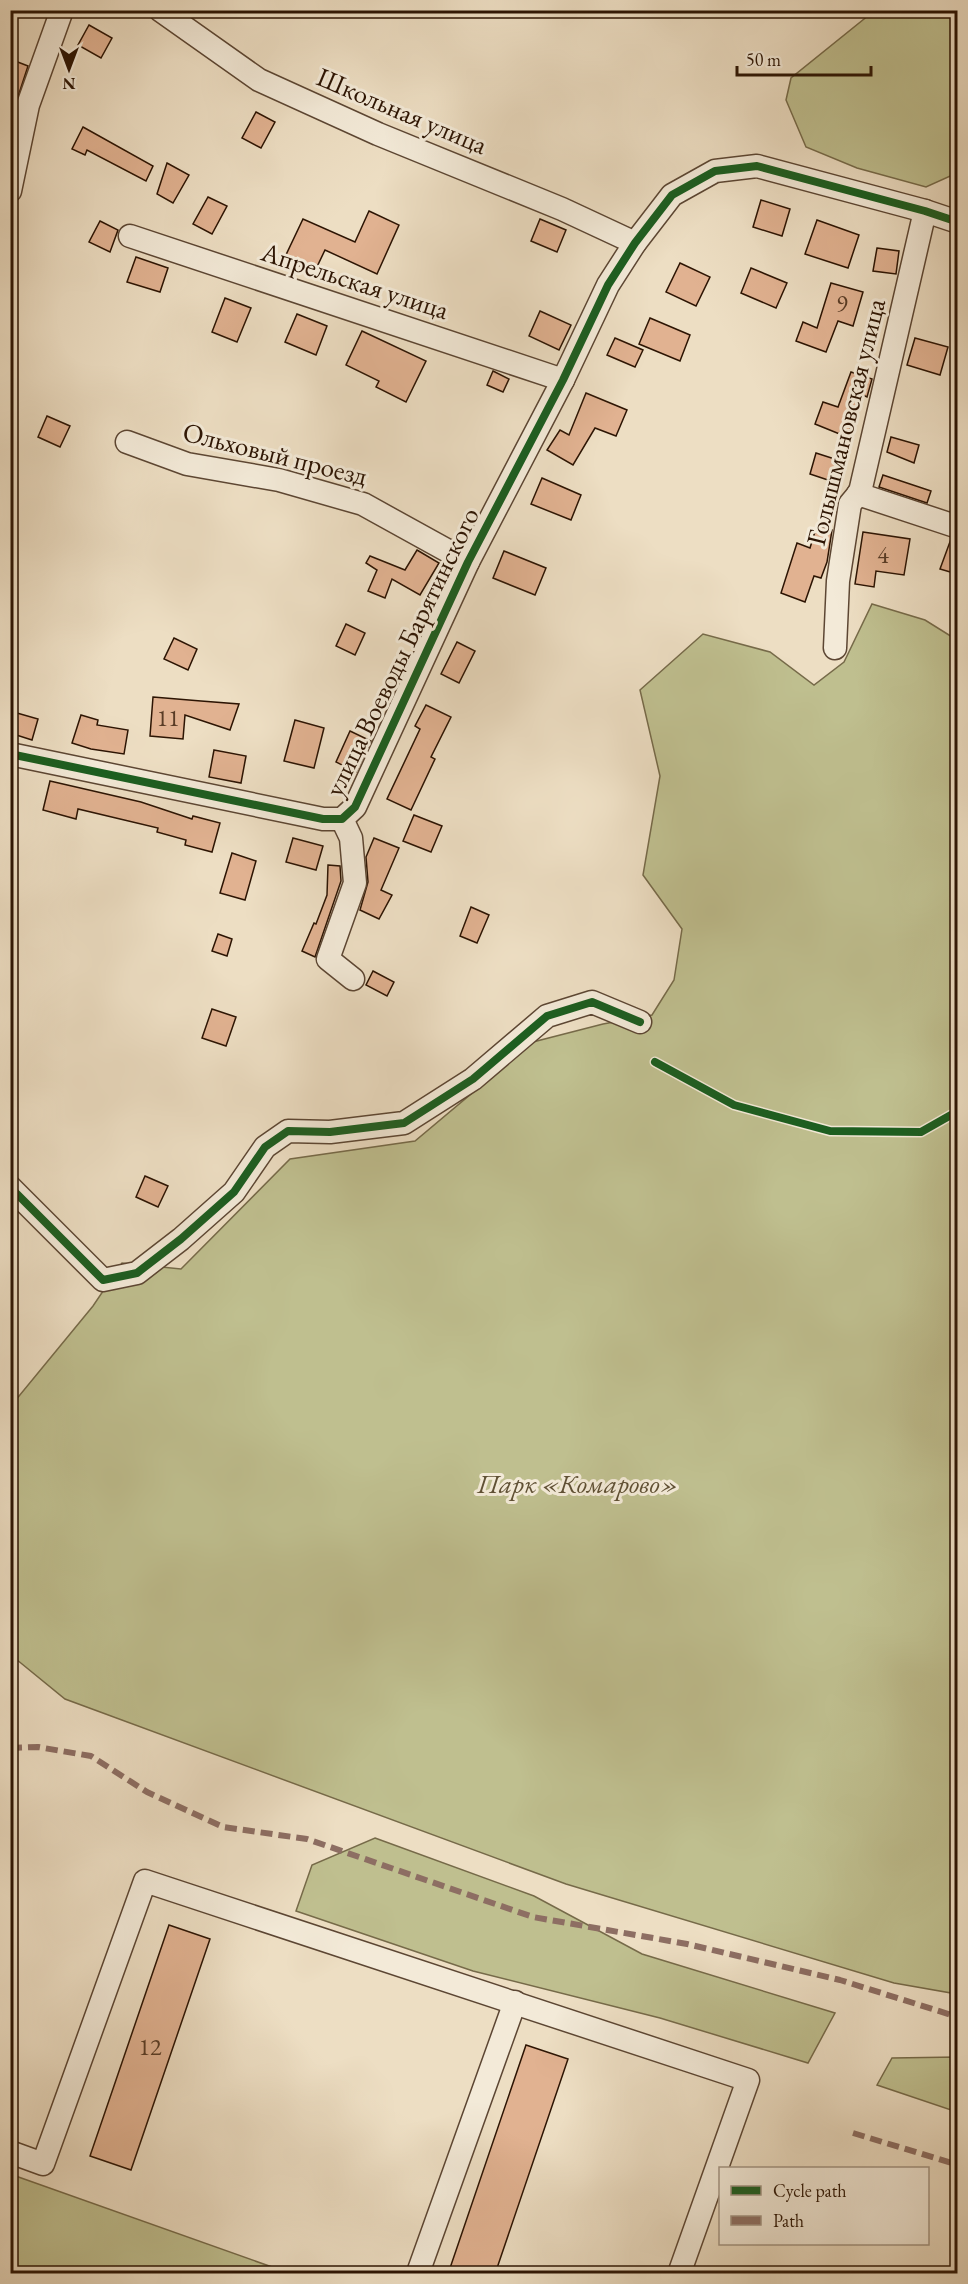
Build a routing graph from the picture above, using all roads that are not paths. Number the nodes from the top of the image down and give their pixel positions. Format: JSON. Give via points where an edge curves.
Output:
{"nodes":[{"id":1,"x":62,"y":10,"type":"edge"},
{"id":2,"x":160,"y":10,"type":"edge"},
{"id":3,"x":10,"y":191,"type":"edge"},
{"id":4,"x":925,"y":212,"type":"junction"},
{"id":5,"x":957,"y":222,"type":"edge"},
{"id":6,"x":130,"y":236,"type":"dead end"},
{"id":7,"x":635,"y":243,"type":"junction"},
{"id":8,"x":563,"y":380,"type":"junction"},
{"id":9,"x":127,"y":442,"type":"dead end"},
{"id":10,"x":858,"y":494,"type":"junction"},
{"id":11,"x":957,"y":527,"type":"edge"},
{"id":12,"x":468,"y":562,"type":"junction"},
{"id":13,"x":836,"y":648,"type":"dead end"},
{"id":14,"x":10,"y":754,"type":"edge"},
{"id":15,"x":342,"y":819,"type":"junction"},
{"id":16,"x":353,"y":980,"type":"dead end"},
{"id":17,"x":640,"y":1022,"type":"dead end"},
{"id":18,"x":10,"y":1187,"type":"edge"},
{"id":19,"x":515,"y":2002,"type":"junction"},
{"id":20,"x":10,"y":2152,"type":"edge"},
{"id":21,"x":419,"y":2270,"type":"dead end"},
{"id":22,"x":680,"y":2274,"type":"edge"}],
"edges":[{"from":1,"to":3,"type":"street","via":[[28,105]]},
{"from":2,"to":7,"type":"street","name":"Школьная улица","via":[[259,80]]},
{"from":4,"to":5,"type":"street"},
{"from":4,"to":7,"type":"street","name":"улица Воеводы Барятинского","via":[[757,166],[715,171],[672,195]]},
{"from":4,"to":10,"type":"street","name":"Голышмановская улица"},
{"from":6,"to":8,"type":"street","name":"Апрельская улица"},
{"from":7,"to":8,"type":"street","name":"улица Воеводы Барятинского","via":[[608,285]]},
{"from":8,"to":12,"type":"street","name":"улица Воеводы Барятинского"},
{"from":9,"to":12,"type":"street","name":"Ольховый проезд","via":[[188,464],[279,480],[363,504]]},
{"from":10,"to":11,"type":"street"},
{"from":10,"to":13,"type":"street","name":"Голышмановская улица","via":[[850,504],[840,570]]},
{"from":12,"to":15,"type":"street","name":"улица Воеводы Барятинского","via":[[355,807]]},
{"from":14,"to":15,"type":"street","name":"улица Воеводы Барятинского","via":[[323,819]]},
{"from":15,"to":16,"type":"street","via":[[351,837],[355,883],[328,959]]},
{"from":17,"to":18,"type":"street","via":[[592,1002],[547,1016],[473,1079],[404,1123],[330,1132],[288,1131],[265,1147],[234,1192],[137,1273],[103,1280]]},
{"from":19,"to":20,"type":"street","via":[[145,1881],[43,2164]]},
{"from":19,"to":21,"type":"street"},
{"from":19,"to":22,"type":"street","via":[[748,2080]]}]}
